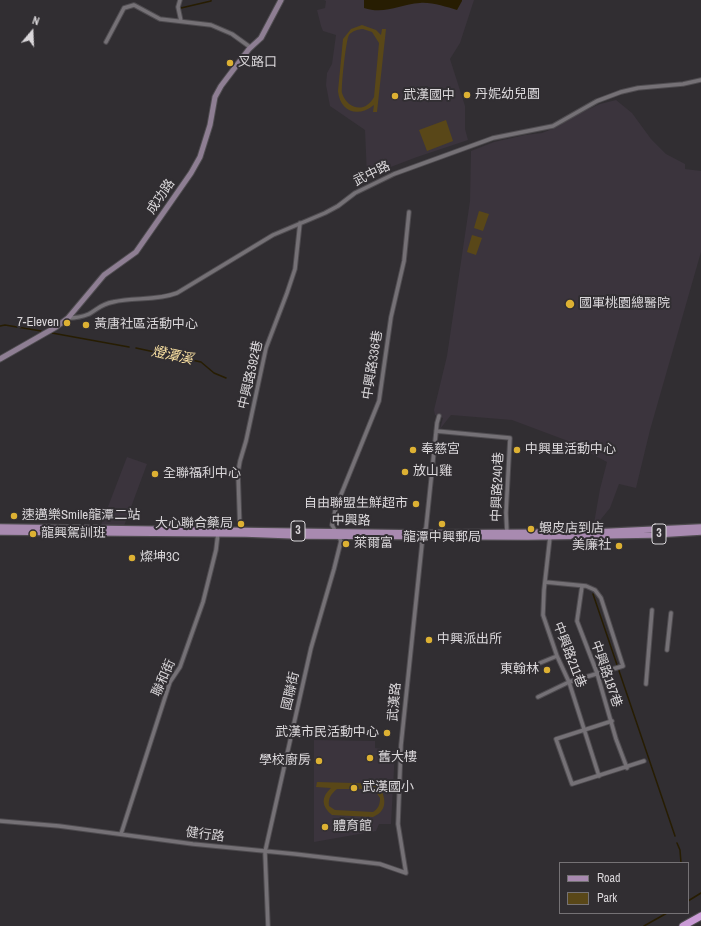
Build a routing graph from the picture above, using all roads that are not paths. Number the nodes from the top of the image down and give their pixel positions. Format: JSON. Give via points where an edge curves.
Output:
{"nodes":[{"id":1,"x":180,"y":0,"type":"edge"},
{"id":2,"x":282,"y":0,"type":"edge"},
{"id":3,"x":181,"y":21,"type":"junction"},
{"id":4,"x":106,"y":42,"type":"dead end"},
{"id":5,"x":250,"y":47,"type":"junction"},
{"id":6,"x":701,"y":80,"type":"edge"},
{"id":7,"x":409,"y":212,"type":"dead end"},
{"id":8,"x":300,"y":223,"type":"junction"},
{"id":9,"x":68,"y":318,"type":"junction"},
{"id":10,"x":0,"y":359,"type":"edge"},
{"id":11,"x":439,"y":416,"type":"dead end"},
{"id":12,"x":436,"y":431,"type":"junction"},
{"id":13,"x":0,"y":527,"type":"edge"},
{"id":14,"x":701,"y":527,"type":"edge"},
{"id":15,"x":0,"y":532,"type":"edge"},
{"id":16,"x":218,"y":532,"type":"junction"},
{"id":17,"x":701,"y":532,"type":"edge"},
{"id":18,"x":240,"y":533,"type":"junction"},
{"id":19,"x":338,"y":534,"type":"junction"},
{"id":20,"x":507,"y":534,"type":"junction"},
{"id":21,"x":421,"y":535,"type":"junction"},
{"id":22,"x":550,"y":537,"type":"junction"},
{"id":23,"x":545,"y":582,"type":"junction"},
{"id":24,"x":582,"y":586,"type":"junction"},
{"id":25,"x":652,"y":610,"type":"dead end"},
{"id":26,"x":671,"y":613,"type":"dead end"},
{"id":27,"x":667,"y":650,"type":"dead end"},
{"id":28,"x":557,"y":656,"type":"junction"},
{"id":29,"x":540,"y":663,"type":"dead end"},
{"id":30,"x":597,"y":673,"type":"junction"},
{"id":31,"x":569,"y":682,"type":"junction"},
{"id":32,"x":646,"y":684,"type":"dead end"},
{"id":33,"x":538,"y":697,"type":"dead end"},
{"id":34,"x":612,"y":721,"type":"junction"},
{"id":35,"x":584,"y":730,"type":"junction"},
{"id":36,"x":644,"y":761,"type":"dead end"},
{"id":37,"x":627,"y":768,"type":"junction"},
{"id":38,"x":599,"y":776,"type":"junction"},
{"id":39,"x":0,"y":821,"type":"edge"},
{"id":40,"x":121,"y":834,"type":"junction"},
{"id":41,"x":265,"y":852,"type":"junction"},
{"id":42,"x":406,"y":873,"type":"joint"},
{"id":43,"x":701,"y":916,"type":"edge"},
{"id":44,"x":268,"y":926,"type":"edge"},
{"id":45,"x":683,"y":926,"type":"edge"}],
"edges":[{"from":1,"to":3,"type":"street","via":[[178,7]]},
{"from":2,"to":5,"type":"street","name":"成功路","via":[[260,38]]},
{"from":3,"to":4,"type":"street","via":[[160,19],[134,5],[124,8]]},
{"from":3,"to":5,"type":"street","via":[[211,25],[232,34]]},
{"from":5,"to":9,"type":"street","name":"成功路","via":[[220,86],[200,156],[191,173],[136,252],[104,275]]},
{"from":6,"to":8,"type":"street","name":"武中路","via":[[621,92],[590,104],[553,126],[493,138],[394,174],[355,193],[338,206]]},
{"from":7,"to":19,"type":"street","name":"中興路336巷","via":[[404,262],[390,325],[380,401],[336,507],[332,526]]},
{"from":8,"to":9,"type":"street","name":"武中路","via":[[273,235],[177,293],[166,297],[113,301],[101,305],[89,314]]},
{"from":8,"to":18,"type":"street","name":"中興路392巷","via":[[295,269],[266,348],[240,461]]},
{"from":9,"to":10,"type":"street","name":"成功路"},
{"from":11,"to":12,"type":"street","name":"武漢路"},
{"from":12,"to":20,"type":"street","name":"中興路240巷","via":[[510,438]]},
{"from":12,"to":21,"type":"street","name":"武漢路","via":[[426,528]]},
{"from":13,"to":16,"type":"main road","name":"中興路","number":"3"},
{"from":14,"to":20,"type":"main road","name":"中興路","number":"3"},
{"from":15,"to":16,"type":"main road","name":"中興路","number":"3"},
{"from":16,"to":18,"type":"main road","name":"中興路","number":"3"},
{"from":16,"to":40,"type":"street","name":"聯和街","via":[[204,602],[180,667],[170,682]]},
{"from":17,"to":22,"type":"main road","name":"中興路","number":"3"},
{"from":18,"to":19,"type":"main road","name":"中興路","number":"3"},
{"from":19,"to":21,"type":"main road","name":"中興路","number":"3"},
{"from":19,"to":41,"type":"street","name":"國聯街","via":[[341,541],[311,648]]},
{"from":20,"to":21,"type":"main road","name":"中興路","number":"3"},
{"from":20,"to":22,"type":"main road","name":"中興路","number":"3"},
{"from":21,"to":42,"type":"street","name":"武漢路","via":[[401,738],[398,798],[398,824]]},
{"from":22,"to":23,"type":"street","name":"中興路211巷"},
{"from":23,"to":24,"type":"street"},
{"from":23,"to":28,"type":"street","name":"中興路211巷","via":[[543,615]]},
{"from":24,"to":30,"type":"street","name":"中興路187巷","via":[[577,621]]},
{"from":24,"to":30,"type":"street","via":[[595,590],[601,598],[620,667]]},
{"from":25,"to":32,"type":"street"},
{"from":26,"to":27,"type":"street"},
{"from":28,"to":29,"type":"street"},
{"from":28,"to":31,"type":"street","name":"中興路211巷"},
{"from":30,"to":31,"type":"street"},
{"from":30,"to":34,"type":"street","name":"中興路187巷"},
{"from":31,"to":33,"type":"street"},
{"from":31,"to":35,"type":"street","name":"中興路211巷"},
{"from":34,"to":35,"type":"street"},
{"from":34,"to":37,"type":"street","name":"中興路187巷"},
{"from":35,"to":38,"type":"street","name":"中興路211巷"},
{"from":35,"to":38,"type":"street","via":[[556,739],[572,784]]},
{"from":36,"to":37,"type":"street"},
{"from":37,"to":38,"type":"street"},
{"from":39,"to":40,"type":"street","name":"健行路"},
{"from":40,"to":41,"type":"street","name":"健行路"},
{"from":41,"to":42,"type":"street","name":"健行路","via":[[380,864]]},
{"from":41,"to":44,"type":"street","name":"國聯街"},
{"from":43,"to":45,"type":"highway"}]}
